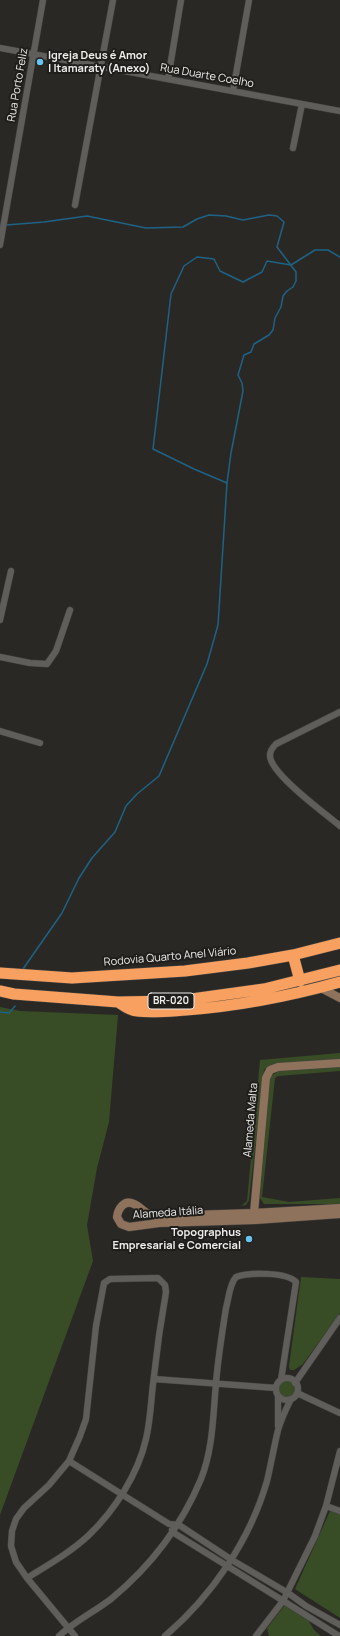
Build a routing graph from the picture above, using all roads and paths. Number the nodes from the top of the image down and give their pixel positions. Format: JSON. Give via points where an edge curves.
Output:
{"nodes":[{"id":1,"x":44,"y":0,"type":"edge"},
{"id":2,"x":113,"y":0,"type":"edge"},
{"id":3,"x":181,"y":0,"type":"edge"},
{"id":4,"x":249,"y":0,"type":"edge"},
{"id":5,"x":0,"y":48,"type":"edge"},
{"id":6,"x":34,"y":54,"type":"junction"},
{"id":7,"x":101,"y":67,"type":"junction"},
{"id":8,"x":168,"y":79,"type":"junction"},
{"id":9,"x":233,"y":91,"type":"junction"},
{"id":10,"x":302,"y":104,"type":"junction"},
{"id":11,"x":340,"y":110,"type":"edge"},
{"id":12,"x":292,"y":148,"type":"dead end"},
{"id":13,"x":75,"y":205,"type":"dead end"},
{"id":14,"x":0,"y":245,"type":"edge"},
{"id":15,"x":11,"y":571,"type":"dead end"},
{"id":16,"x":3,"y":592,"type":"edge"},
{"id":17,"x":70,"y":610,"type":"dead end"},
{"id":18,"x":0,"y":620,"type":"edge"},
{"id":19,"x":0,"y":657,"type":"edge"},
{"id":20,"x":340,"y":712,"type":"edge"},
{"id":21,"x":0,"y":731,"type":"edge"},
{"id":22,"x":40,"y":743,"type":"dead end"},
{"id":23,"x":340,"y":826,"type":"edge"},
{"id":24,"x":340,"y":943,"type":"edge"},
{"id":25,"x":293,"y":954,"type":"junction"},
{"id":26,"x":340,"y":970,"type":"edge"},
{"id":27,"x":0,"y":973,"type":"edge"},
{"id":28,"x":300,"y":981,"type":"junction"},
{"id":29,"x":340,"y":982,"type":"edge"},
{"id":30,"x":321,"y":988,"type":"junction"},
{"id":31,"x":0,"y":991,"type":"edge"},
{"id":32,"x":340,"y":998,"type":"edge"},
{"id":33,"x":118,"y":1002,"type":"junction"},
{"id":34,"x":340,"y":1063,"type":"edge"},
{"id":35,"x":340,"y":1208,"type":"edge"},
{"id":36,"x":146,"y":1212,"type":"junction"},
{"id":37,"x":340,"y":1214,"type":"edge"},
{"id":38,"x":255,"y":1219,"type":"junction"},
{"id":39,"x":144,"y":1225,"type":"junction"},
{"id":40,"x":340,"y":1318,"type":"edge"},
{"id":41,"x":154,"y":1379,"type":"junction"},
{"id":42,"x":281,"y":1380,"type":"junction"},
{"id":43,"x":216,"y":1383,"type":"junction"},
{"id":44,"x":296,"y":1383,"type":"junction"},
{"id":45,"x":276,"y":1388,"type":"junction"},
{"id":46,"x":297,"y":1393,"type":"junction"},
{"id":47,"x":278,"y":1396,"type":"junction"},
{"id":48,"x":291,"y":1399,"type":"junction"},
{"id":49,"x":340,"y":1413,"type":"edge"},
{"id":50,"x":278,"y":1429,"type":"junction"},
{"id":51,"x":340,"y":1451,"type":"edge"},
{"id":52,"x":68,"y":1461,"type":"junction"},
{"id":53,"x":121,"y":1495,"type":"junction"},
{"id":54,"x":326,"y":1506,"type":"junction"},
{"id":55,"x":340,"y":1511,"type":"edge"},
{"id":56,"x":169,"y":1524,"type":"junction"},
{"id":57,"x":179,"y":1525,"type":"junction"},
{"id":58,"x":174,"y":1533,"type":"junction"},
{"id":59,"x":232,"y":1560,"type":"junction"},
{"id":60,"x":228,"y":1567,"type":"junction"},
{"id":61,"x":27,"y":1578,"type":"junction"},
{"id":62,"x":288,"y":1593,"type":"junction"},
{"id":63,"x":282,"y":1601,"type":"junction"},
{"id":64,"x":340,"y":1625,"type":"edge"},
{"id":65,"x":68,"y":1627,"type":"junction"},
{"id":66,"x":259,"y":1635,"type":"edge"},
{"id":67,"x":59,"y":1636,"type":"edge"},
{"id":68,"x":76,"y":1636,"type":"edge"},
{"id":69,"x":165,"y":1636,"type":"edge"},
{"id":70,"x":339,"y":1636,"type":"edge"}],
"edges":[{"from":1,"to":6,"type":"street","name":"Rua Porto Feliz"},
{"from":2,"to":7,"type":"street"},
{"from":3,"to":8,"type":"street"},
{"from":4,"to":9,"type":"street"},
{"from":5,"to":6,"type":"street","name":"Rua Duarte Coelho"},
{"from":6,"to":7,"type":"street","name":"Rua Duarte Coelho"},
{"from":6,"to":14,"type":"street","name":"Rua Porto Feliz"},
{"from":7,"to":8,"type":"street","name":"Rua Duarte Coelho"},
{"from":7,"to":13,"type":"street"},
{"from":8,"to":9,"type":"street","name":"Rua Duarte Coelho"},
{"from":9,"to":10,"type":"street","name":"Rua Duarte Coelho"},
{"from":10,"to":11,"type":"street","name":"Rua Duarte Coelho"},
{"from":10,"to":12,"type":"street"},
{"from":15,"to":16,"type":"street"},
{"from":16,"to":18,"type":"street"},
{"from":17,"to":19,"type":"street","via":[[56,651],[47,664]]},
{"from":20,"to":23,"type":"street","via":[[276,744],[270,755],[284,780]]},
{"from":21,"to":22,"type":"street"},
{"from":24,"to":25,"type":"highway","name":"Rodovia Quarto Anel Viário"},
{"from":25,"to":27,"type":"highway","name":"Rodovia Quarto Anel Viário","via":[[185,971],[72,978]]},
{"from":25,"to":28,"type":"highway"},
{"from":26,"to":28,"type":"highway","number":"BR-020"},
{"from":28,"to":33,"type":"highway","number":"BR-020","via":[[264,989],[177,1000]]},
{"from":29,"to":30,"type":"highway"},
{"from":30,"to":32,"type":"street"},
{"from":30,"to":33,"type":"highway","via":[[237,1004],[173,1011],[138,1012]]},
{"from":31,"to":33,"type":"highway","number":"BR-020"},
{"from":34,"to":38,"type":"street","name":"Alameda Malta","via":[[278,1067],[270,1070],[266,1078]]},
{"from":35,"to":38,"type":"street","name":"Alameda Itália"},
{"from":36,"to":38,"type":"street","name":"Alameda Itália","via":[[160,1216]]},
{"from":36,"to":39,"type":"street"},
{"from":36,"to":39,"type":"street","name":"Alameda Itália","via":[[129,1203],[120,1207],[118,1213],[118,1221],[124,1226]]},
{"from":37,"to":38,"type":"street","name":"Alameda Itália"},
{"from":38,"to":39,"type":"street","name":"Alameda Itália","via":[[159,1222]]},
{"from":40,"to":44,"type":"street"},
{"from":41,"to":43,"type":"street"},
{"from":41,"to":52,"type":"street","via":[[165,1285],[154,1277],[107,1280],[102,1287],[96,1326],[86,1419]]},
{"from":41,"to":53,"type":"street","via":[[146,1440],[136,1469]]},
{"from":42,"to":43,"type":"street","via":[[296,1282],[286,1275],[246,1274],[236,1277],[232,1283],[224,1320]]},
{"from":42,"to":44,"type":"street","via":[[288,1379]]},
{"from":42,"to":45,"type":"street"},
{"from":43,"to":45,"type":"street"},
{"from":43,"to":57,"type":"street","via":[[209,1451],[201,1478]]},
{"from":44,"to":46,"type":"street"},
{"from":45,"to":47,"type":"street"},
{"from":46,"to":48,"type":"street"},
{"from":46,"to":49,"type":"street"},
{"from":47,"to":48,"type":"street"},
{"from":47,"to":50,"type":"street"},
{"from":48,"to":50,"type":"street"},
{"from":50,"to":59,"type":"street","via":[[267,1481]]},
{"from":51,"to":54,"type":"street"},
{"from":52,"to":53,"type":"street"},
{"from":52,"to":61,"type":"street","via":[[49,1486],[24,1508],[16,1519],[11,1546],[16,1562]]},
{"from":53,"to":56,"type":"street"},
{"from":53,"to":61,"type":"street","via":[[108,1515],[89,1536]]},
{"from":54,"to":55,"type":"street"},
{"from":54,"to":62,"type":"street"},
{"from":56,"to":57,"type":"street"},
{"from":56,"to":58,"type":"street"},
{"from":57,"to":58,"type":"street"},
{"from":57,"to":59,"type":"street"},
{"from":58,"to":60,"type":"street"},
{"from":58,"to":65,"type":"street","via":[[136,1578],[109,1600]]},
{"from":59,"to":60,"type":"street"},
{"from":59,"to":62,"type":"street"},
{"from":60,"to":63,"type":"street"},
{"from":60,"to":69,"type":"street","via":[[180,1624]]},
{"from":61,"to":65,"type":"street"},
{"from":62,"to":63,"type":"street"},
{"from":62,"to":64,"type":"street"},
{"from":63,"to":66,"type":"street"},
{"from":63,"to":70,"type":"street"},
{"from":65,"to":67,"type":"street"},
{"from":65,"to":68,"type":"street"}]}
